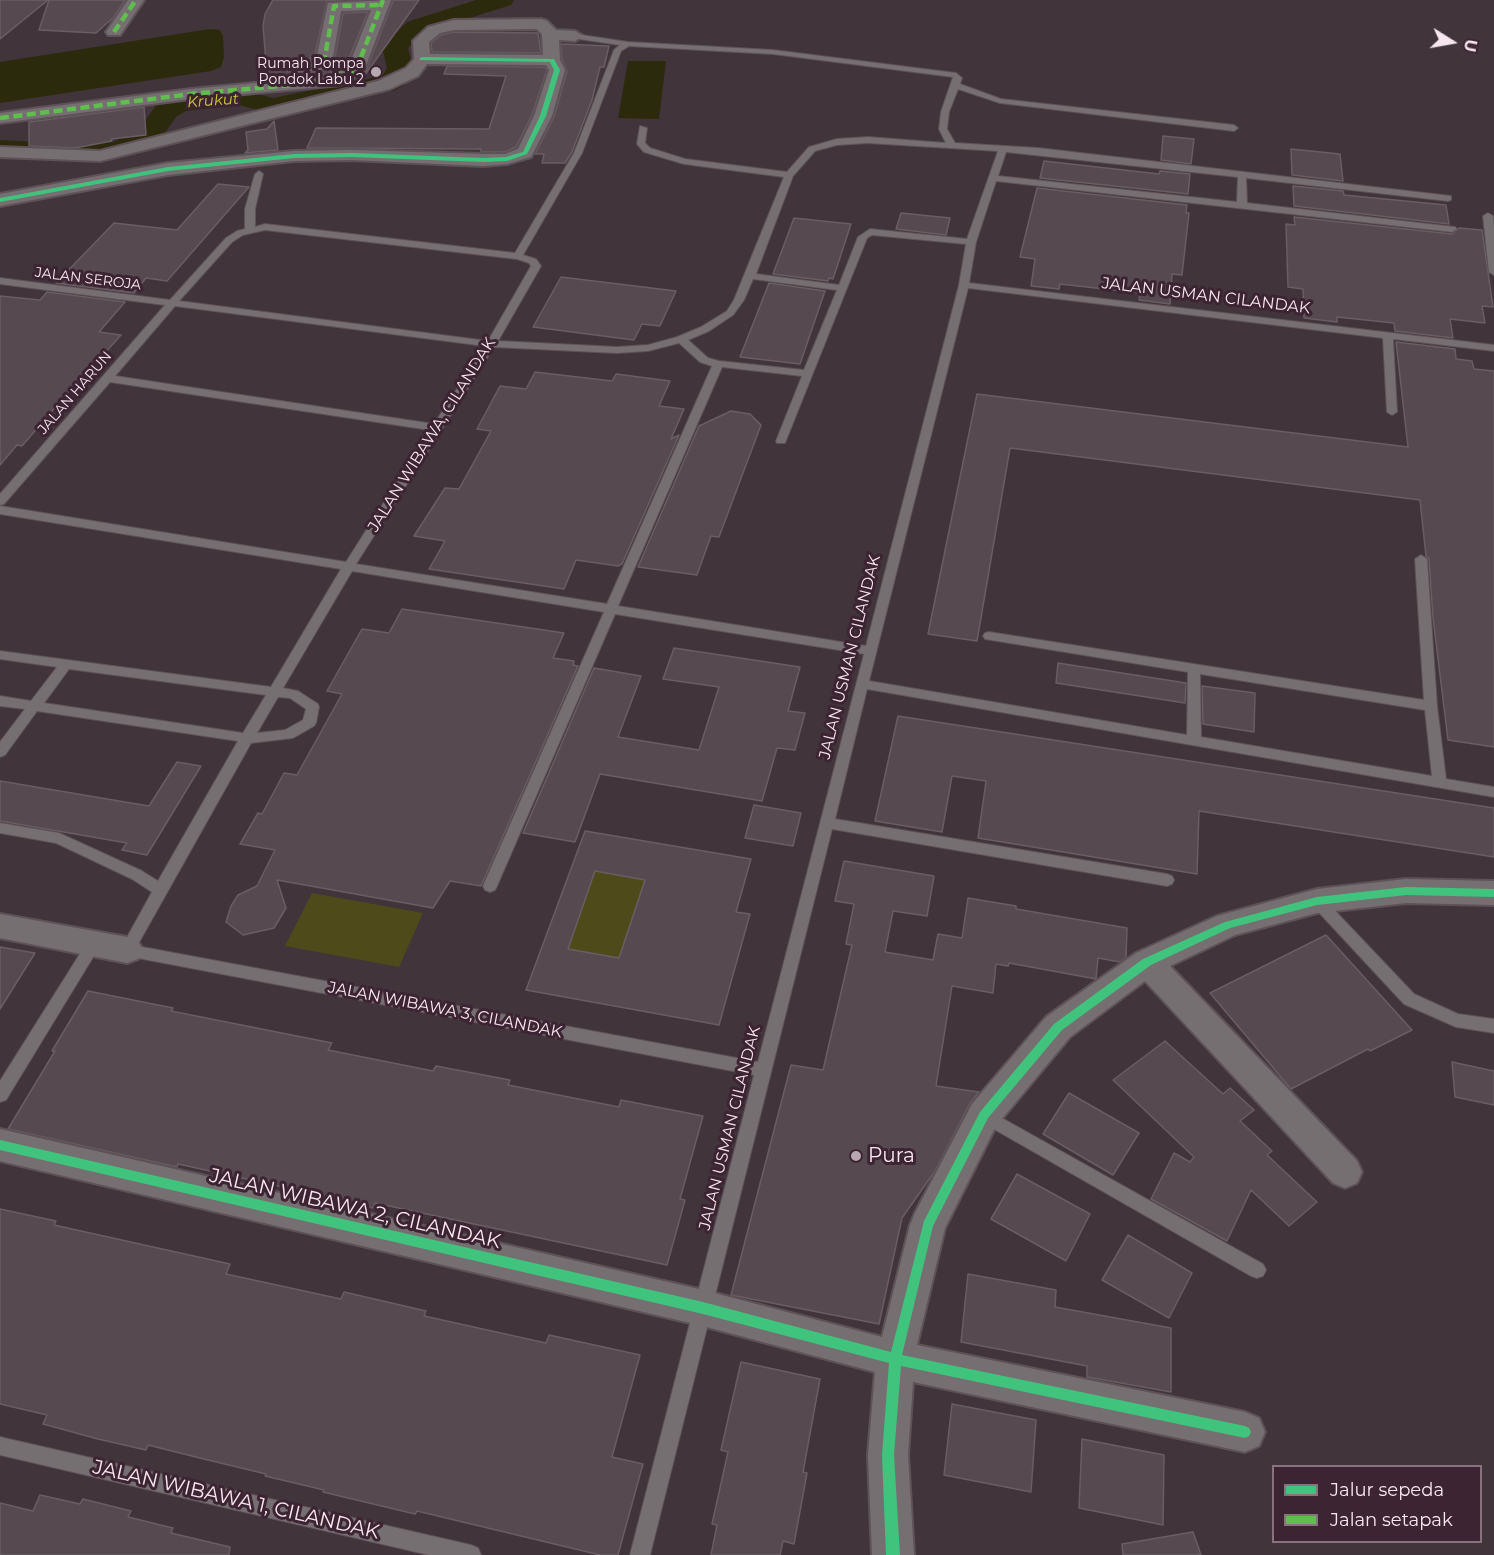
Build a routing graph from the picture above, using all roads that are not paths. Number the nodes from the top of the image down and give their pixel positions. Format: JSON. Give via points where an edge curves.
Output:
{"nodes":[{"id":1,"x":136,"y":0,"type":"edge"},
{"id":2,"x":382,"y":3,"type":"edge"},
{"id":3,"x":114,"y":32,"type":"dead end"},
{"id":4,"x":550,"y":34,"type":"junction"},
{"id":5,"x":575,"y":36,"type":"joint"},
{"id":6,"x":628,"y":44,"type":"junction"},
{"id":7,"x":422,"y":59,"type":"junction"},
{"id":8,"x":552,"y":60,"type":"junction"},
{"id":9,"x":296,"y":67,"type":"dead end"},
{"id":10,"x":956,"y":85,"type":"junction"},
{"id":11,"x":0,"y":118,"type":"edge"},
{"id":12,"x":643,"y":128,"type":"dead end"},
{"id":13,"x":1233,"y":128,"type":"dead end"},
{"id":14,"x":952,"y":145,"type":"junction"},
{"id":15,"x":1003,"y":149,"type":"junction"},
{"id":16,"x":0,"y":152,"type":"edge"},
{"id":17,"x":259,"y":174,"type":"dead end"},
{"id":18,"x":789,"y":175,"type":"junction"},
{"id":19,"x":1242,"y":176,"type":"junction"},
{"id":20,"x":993,"y":178,"type":"junction"},
{"id":21,"x":1448,"y":198,"type":"dead end"},
{"id":22,"x":0,"y":200,"type":"edge"},
{"id":23,"x":1242,"y":204,"type":"junction"},
{"id":24,"x":1488,"y":216,"type":"dead end"},
{"id":25,"x":1452,"y":229,"type":"dead end"},
{"id":26,"x":250,"y":230,"type":"junction"},
{"id":27,"x":971,"y":242,"type":"junction"},
{"id":28,"x":518,"y":256,"type":"junction"},
{"id":29,"x":1494,"y":272,"type":"edge"},
{"id":30,"x":750,"y":276,"type":"junction"},
{"id":31,"x":0,"y":281,"type":"edge"},
{"id":32,"x":964,"y":285,"type":"junction"},
{"id":33,"x":843,"y":288,"type":"junction"},
{"id":34,"x":172,"y":304,"type":"junction"},
{"id":35,"x":1388,"y":336,"type":"junction"},
{"id":36,"x":681,"y":339,"type":"junction"},
{"id":37,"x":491,"y":344,"type":"junction"},
{"id":38,"x":1494,"y":348,"type":"edge"},
{"id":39,"x":718,"y":364,"type":"junction"},
{"id":40,"x":808,"y":374,"type":"junction"},
{"id":41,"x":107,"y":378,"type":"junction"},
{"id":42,"x":1392,"y":412,"type":"dead end"},
{"id":43,"x":437,"y":428,"type":"junction"},
{"id":44,"x":781,"y":441,"type":"dead end"},
{"id":45,"x":0,"y":501,"type":"edge"},
{"id":46,"x":0,"y":510,"type":"edge"},
{"id":47,"x":1421,"y":559,"type":"dead end"},
{"id":48,"x":349,"y":566,"type":"junction"},
{"id":49,"x":610,"y":609,"type":"junction"},
{"id":50,"x":989,"y":636,"type":"dead end"},
{"id":51,"x":870,"y":651,"type":"junction"},
{"id":52,"x":0,"y":655,"type":"edge"},
{"id":53,"x":65,"y":665,"type":"junction"},
{"id":54,"x":1194,"y":668,"type":"junction"},
{"id":55,"x":862,"y":684,"type":"junction"},
{"id":56,"x":274,"y":692,"type":"junction"},
{"id":57,"x":0,"y":701,"type":"edge"},
{"id":58,"x":1431,"y":706,"type":"junction"},
{"id":59,"x":33,"y":707,"type":"junction"},
{"id":60,"x":247,"y":738,"type":"junction"},
{"id":61,"x":1194,"y":741,"type":"junction"},
{"id":62,"x":0,"y":752,"type":"edge"},
{"id":63,"x":1440,"y":784,"type":"junction"},
{"id":64,"x":1494,"y":792,"type":"edge"},
{"id":65,"x":826,"y":823,"type":"junction"},
{"id":66,"x":0,"y":828,"type":"edge"},
{"id":67,"x":1167,"y":880,"type":"dead end"},
{"id":68,"x":490,"y":886,"type":"dead end"},
{"id":69,"x":160,"y":890,"type":"junction"},
{"id":70,"x":1494,"y":893,"type":"edge"},
{"id":71,"x":1317,"y":902,"type":"junction"},
{"id":72,"x":0,"y":926,"type":"edge"},
{"id":73,"x":93,"y":945,"type":"junction"},
{"id":74,"x":127,"y":950,"type":"junction"},
{"id":75,"x":1147,"y":962,"type":"junction"},
{"id":76,"x":1494,"y":1026,"type":"edge"},
{"id":77,"x":763,"y":1070,"type":"junction"},
{"id":78,"x":0,"y":1095,"type":"edge"},
{"id":79,"x":984,"y":1115,"type":"junction"},
{"id":80,"x":0,"y":1145,"type":"edge"},
{"id":81,"x":1345,"y":1172,"type":"dead end"},
{"id":82,"x":1257,"y":1269,"type":"dead end"},
{"id":83,"x":702,"y":1308,"type":"junction"},
{"id":84,"x":895,"y":1359,"type":"junction"},
{"id":85,"x":1245,"y":1432,"type":"dead end"},
{"id":86,"x":0,"y":1446,"type":"edge"},
{"id":87,"x":471,"y":1555,"type":"edge"},
{"id":88,"x":640,"y":1555,"type":"edge"},
{"id":89,"x":893,"y":1555,"type":"edge"}],
"edges":[{"from":1,"to":3,"type":"street"},
{"from":2,"to":9,"type":"street","via":[[334,6],[324,62]]},
{"from":2,"to":11,"type":"street","via":[[355,73],[339,74],[335,81]]},
{"from":4,"to":5,"type":"street"},
{"from":4,"to":7,"type":"street","via":[[541,24],[531,22],[454,25],[434,30],[421,41]]},
{"from":4,"to":8,"type":"street"},
{"from":5,"to":6,"type":"lane"},
{"from":6,"to":10,"type":"lane","via":[[773,52],[945,72],[956,75]]},
{"from":6,"to":28,"type":"lane","via":[[618,50],[578,153]]},
{"from":7,"to":8,"type":"street"},
{"from":7,"to":16,"type":"street","via":[[412,72],[384,85],[100,156]]},
{"from":8,"to":22,"type":"street","via":[[557,70],[543,116],[525,153],[519,156],[483,160],[294,156],[168,169]]},
{"from":10,"to":13,"type":"lane","via":[[1000,101]]},
{"from":10,"to":14,"type":"lane","via":[[943,129]]},
{"from":12,"to":18,"type":"lane","via":[[640,144],[647,150],[684,162]]},
{"from":14,"to":15,"type":"lane"},
{"from":14,"to":18,"type":"lane","via":[[837,142],[812,149]]},
{"from":15,"to":19,"type":"lane"},
{"from":15,"to":20,"type":"lane"},
{"from":17,"to":26,"type":"lane","via":[[250,210]]},
{"from":18,"to":30,"type":"lane","name":"JALAN SEROJA"},
{"from":19,"to":21,"type":"lane"},
{"from":19,"to":23,"type":"lane"},
{"from":20,"to":23,"type":"lane"},
{"from":20,"to":27,"type":"lane"},
{"from":23,"to":25,"type":"lane"},
{"from":24,"to":29,"type":"lane"},
{"from":26,"to":28,"type":"lane","via":[[265,227]]},
{"from":26,"to":34,"type":"lane","via":[[229,240]]},
{"from":27,"to":32,"type":"lane"},
{"from":27,"to":33,"type":"lane","via":[[870,232],[863,237]]},
{"from":28,"to":37,"type":"lane","name":"JALAN WIBAWA, CILANDAK","via":[[536,266]]},
{"from":30,"to":33,"type":"lane"},
{"from":30,"to":36,"type":"lane","name":"JALAN SEROJA","via":[[730,313]]},
{"from":31,"to":34,"type":"lane","name":"JALAN SEROJA"},
{"from":32,"to":35,"type":"lane","name":"JALAN USMAN CILANDAK"},
{"from":32,"to":51,"type":"lane","name":"JALAN USMAN CILANDAK"},
{"from":33,"to":40,"type":"lane"},
{"from":34,"to":37,"type":"lane","name":"JALAN SEROJA"},
{"from":34,"to":41,"type":"lane","name":"JALAN HARUN"},
{"from":35,"to":38,"type":"lane","name":"JALAN USMAN CILANDAK"},
{"from":35,"to":42,"type":"lane"},
{"from":36,"to":37,"type":"lane","name":"JALAN SEROJA","via":[[648,348],[617,350]]},
{"from":36,"to":39,"type":"lane","via":[[704,360]]},
{"from":37,"to":43,"type":"lane","name":"JALAN WIBAWA, CILANDAK"},
{"from":39,"to":40,"type":"lane"},
{"from":39,"to":49,"type":"lane"},
{"from":40,"to":44,"type":"lane"},
{"from":41,"to":43,"type":"lane"},
{"from":41,"to":45,"type":"lane","name":"JALAN HARUN"},
{"from":43,"to":48,"type":"lane","name":"JALAN WIBAWA, CILANDAK"},
{"from":46,"to":48,"type":"lane"},
{"from":47,"to":58,"type":"lane"},
{"from":48,"to":49,"type":"lane"},
{"from":48,"to":56,"type":"lane","name":"JALAN WIBAWA, CILANDAK"},
{"from":49,"to":51,"type":"lane"},
{"from":49,"to":68,"type":"lane"},
{"from":50,"to":54,"type":"lane"},
{"from":51,"to":55,"type":"lane","name":"JALAN USMAN CILANDAK"},
{"from":52,"to":53,"type":"lane"},
{"from":53,"to":56,"type":"lane"},
{"from":53,"to":59,"type":"lane"},
{"from":54,"to":58,"type":"lane"},
{"from":54,"to":61,"type":"lane"},
{"from":55,"to":61,"type":"lane"},
{"from":55,"to":65,"type":"lane","name":"JALAN USMAN CILANDAK"},
{"from":56,"to":60,"type":"lane","name":"JALAN WIBAWA, CILANDAK"},
{"from":56,"to":60,"type":"lane","via":[[293,694],[313,707],[309,723],[288,735]]},
{"from":57,"to":59,"type":"lane"},
{"from":58,"to":63,"type":"lane"},
{"from":59,"to":60,"type":"lane"},
{"from":59,"to":62,"type":"lane"},
{"from":60,"to":69,"type":"lane","name":"JALAN WIBAWA, CILANDAK"},
{"from":61,"to":63,"type":"lane"},
{"from":63,"to":64,"type":"lane"},
{"from":65,"to":67,"type":"lane"},
{"from":65,"to":77,"type":"lane","name":"JALAN USMAN CILANDAK"},
{"from":66,"to":69,"type":"lane","via":[[59,838]]},
{"from":69,"to":74,"type":"lane","name":"JALAN WIBAWA, CILANDAK"},
{"from":70,"to":71,"type":"street","via":[[1406,891]]},
{"from":71,"to":75,"type":"street","via":[[1228,925]]},
{"from":71,"to":76,"type":"lane","via":[[1409,999],[1456,1020]]},
{"from":72,"to":73,"type":"street"},
{"from":73,"to":74,"type":"street"},
{"from":73,"to":78,"type":"lane"},
{"from":74,"to":77,"type":"lane","name":"JALAN WIBAWA 3, CILANDAK"},
{"from":75,"to":79,"type":"street","via":[[1058,1028]]},
{"from":75,"to":81,"type":"street"},
{"from":77,"to":83,"type":"lane","name":"JALAN USMAN CILANDAK"},
{"from":79,"to":82,"type":"lane"},
{"from":79,"to":84,"type":"street","via":[[928,1225]]},
{"from":80,"to":83,"type":"street","name":"JALAN WIBAWA 2, CILANDAK"},
{"from":83,"to":84,"type":"street","name":"JALAN WIBAWA 2, CILANDAK"},
{"from":83,"to":88,"type":"lane","name":"JALAN USMAN CILANDAK"},
{"from":84,"to":85,"type":"street","name":"JALAN WIBAWA 2, CILANDAK"},
{"from":84,"to":89,"type":"street","via":[[888,1455]]},
{"from":86,"to":87,"type":"lane","name":"JALAN WIBAWA 1, CILANDAK"}]}
